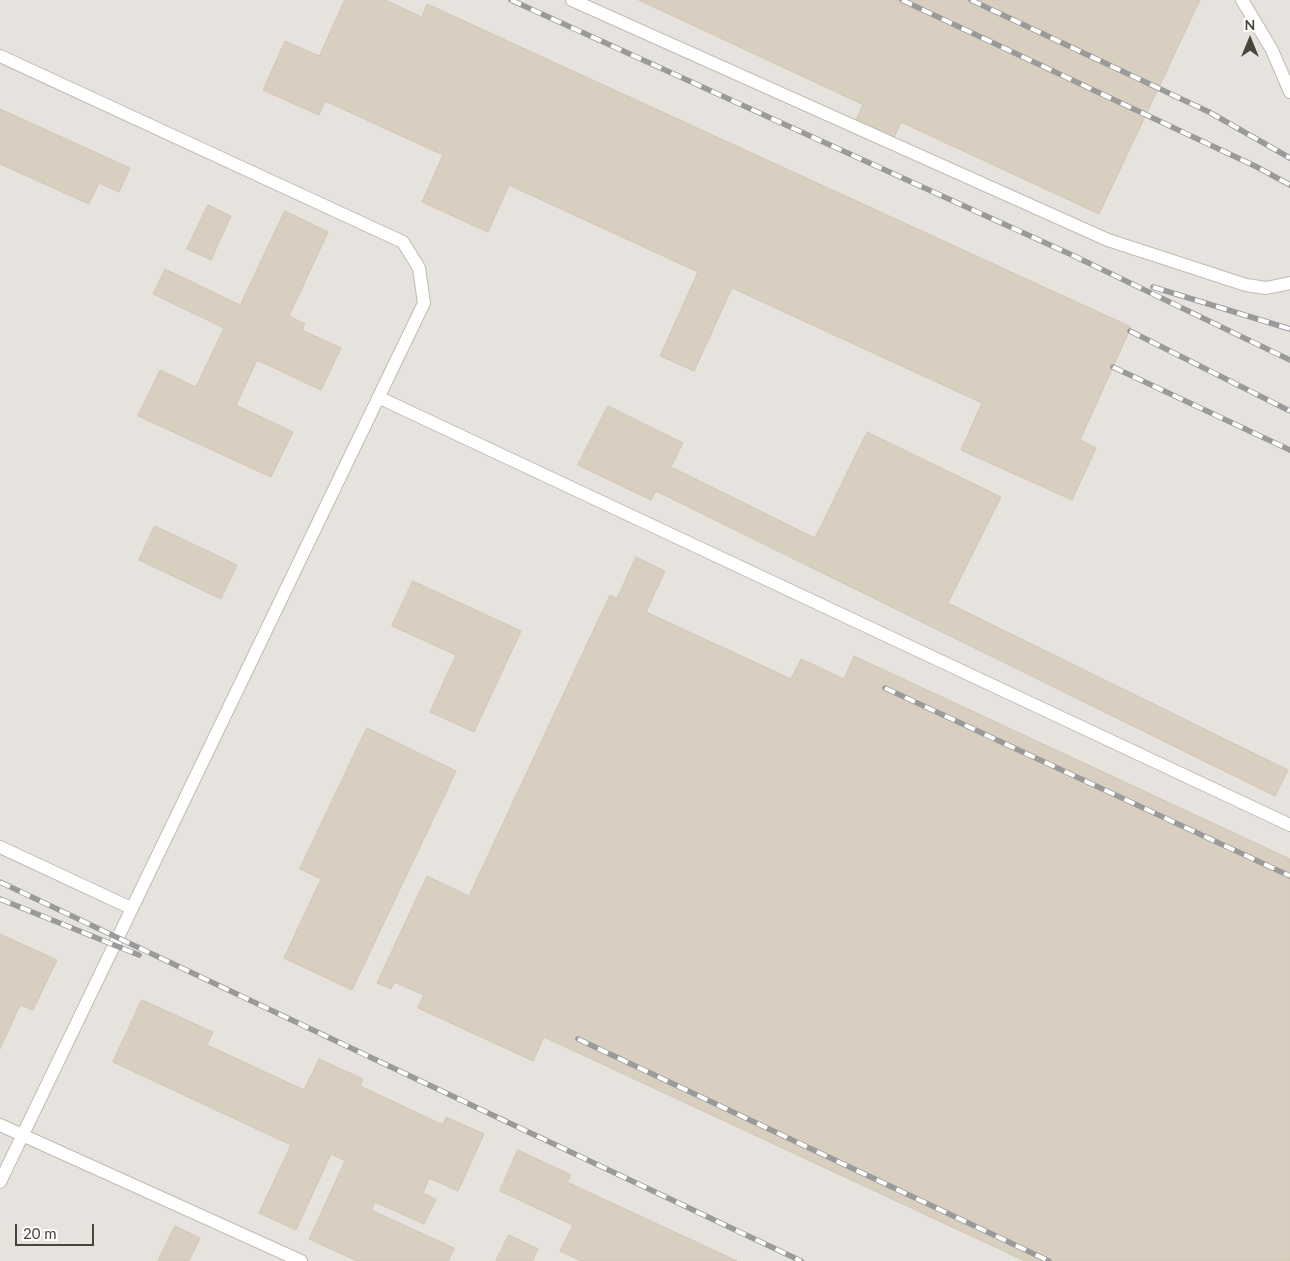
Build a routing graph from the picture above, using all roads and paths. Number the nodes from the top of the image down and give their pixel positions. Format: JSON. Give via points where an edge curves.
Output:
{"nodes":[{"id":1,"x":572,"y":0,"type":"edge"},
{"id":2,"x":1242,"y":0,"type":"edge"},
{"id":3,"x":0,"y":56,"type":"edge"},
{"id":4,"x":1290,"y":92,"type":"edge"},
{"id":5,"x":1290,"y":283,"type":"edge"},
{"id":6,"x":380,"y":398,"type":"junction"},
{"id":7,"x":1290,"y":825,"type":"edge"},
{"id":8,"x":0,"y":847,"type":"edge"},
{"id":9,"x":131,"y":908,"type":"junction"},
{"id":10,"x":0,"y":1125,"type":"edge"},
{"id":11,"x":22,"y":1134,"type":"junction"},
{"id":12,"x":0,"y":1182,"type":"edge"},
{"id":13,"x":301,"y":1261,"type":"edge"}],
"edges":[{"from":1,"to":5,"type":"lane","via":[[1108,240],[1246,285],[1266,288]]},
{"from":2,"to":4,"type":"lane","via":[[1272,50]]},
{"from":3,"to":6,"type":"lane","via":[[403,242],[420,268],[424,302]]},
{"from":6,"to":7,"type":"lane"},
{"from":6,"to":9,"type":"lane"},
{"from":8,"to":9,"type":"lane"},
{"from":9,"to":11,"type":"lane"},
{"from":10,"to":11,"type":"lane"},
{"from":11,"to":12,"type":"lane"},
{"from":11,"to":13,"type":"lane"}]}
